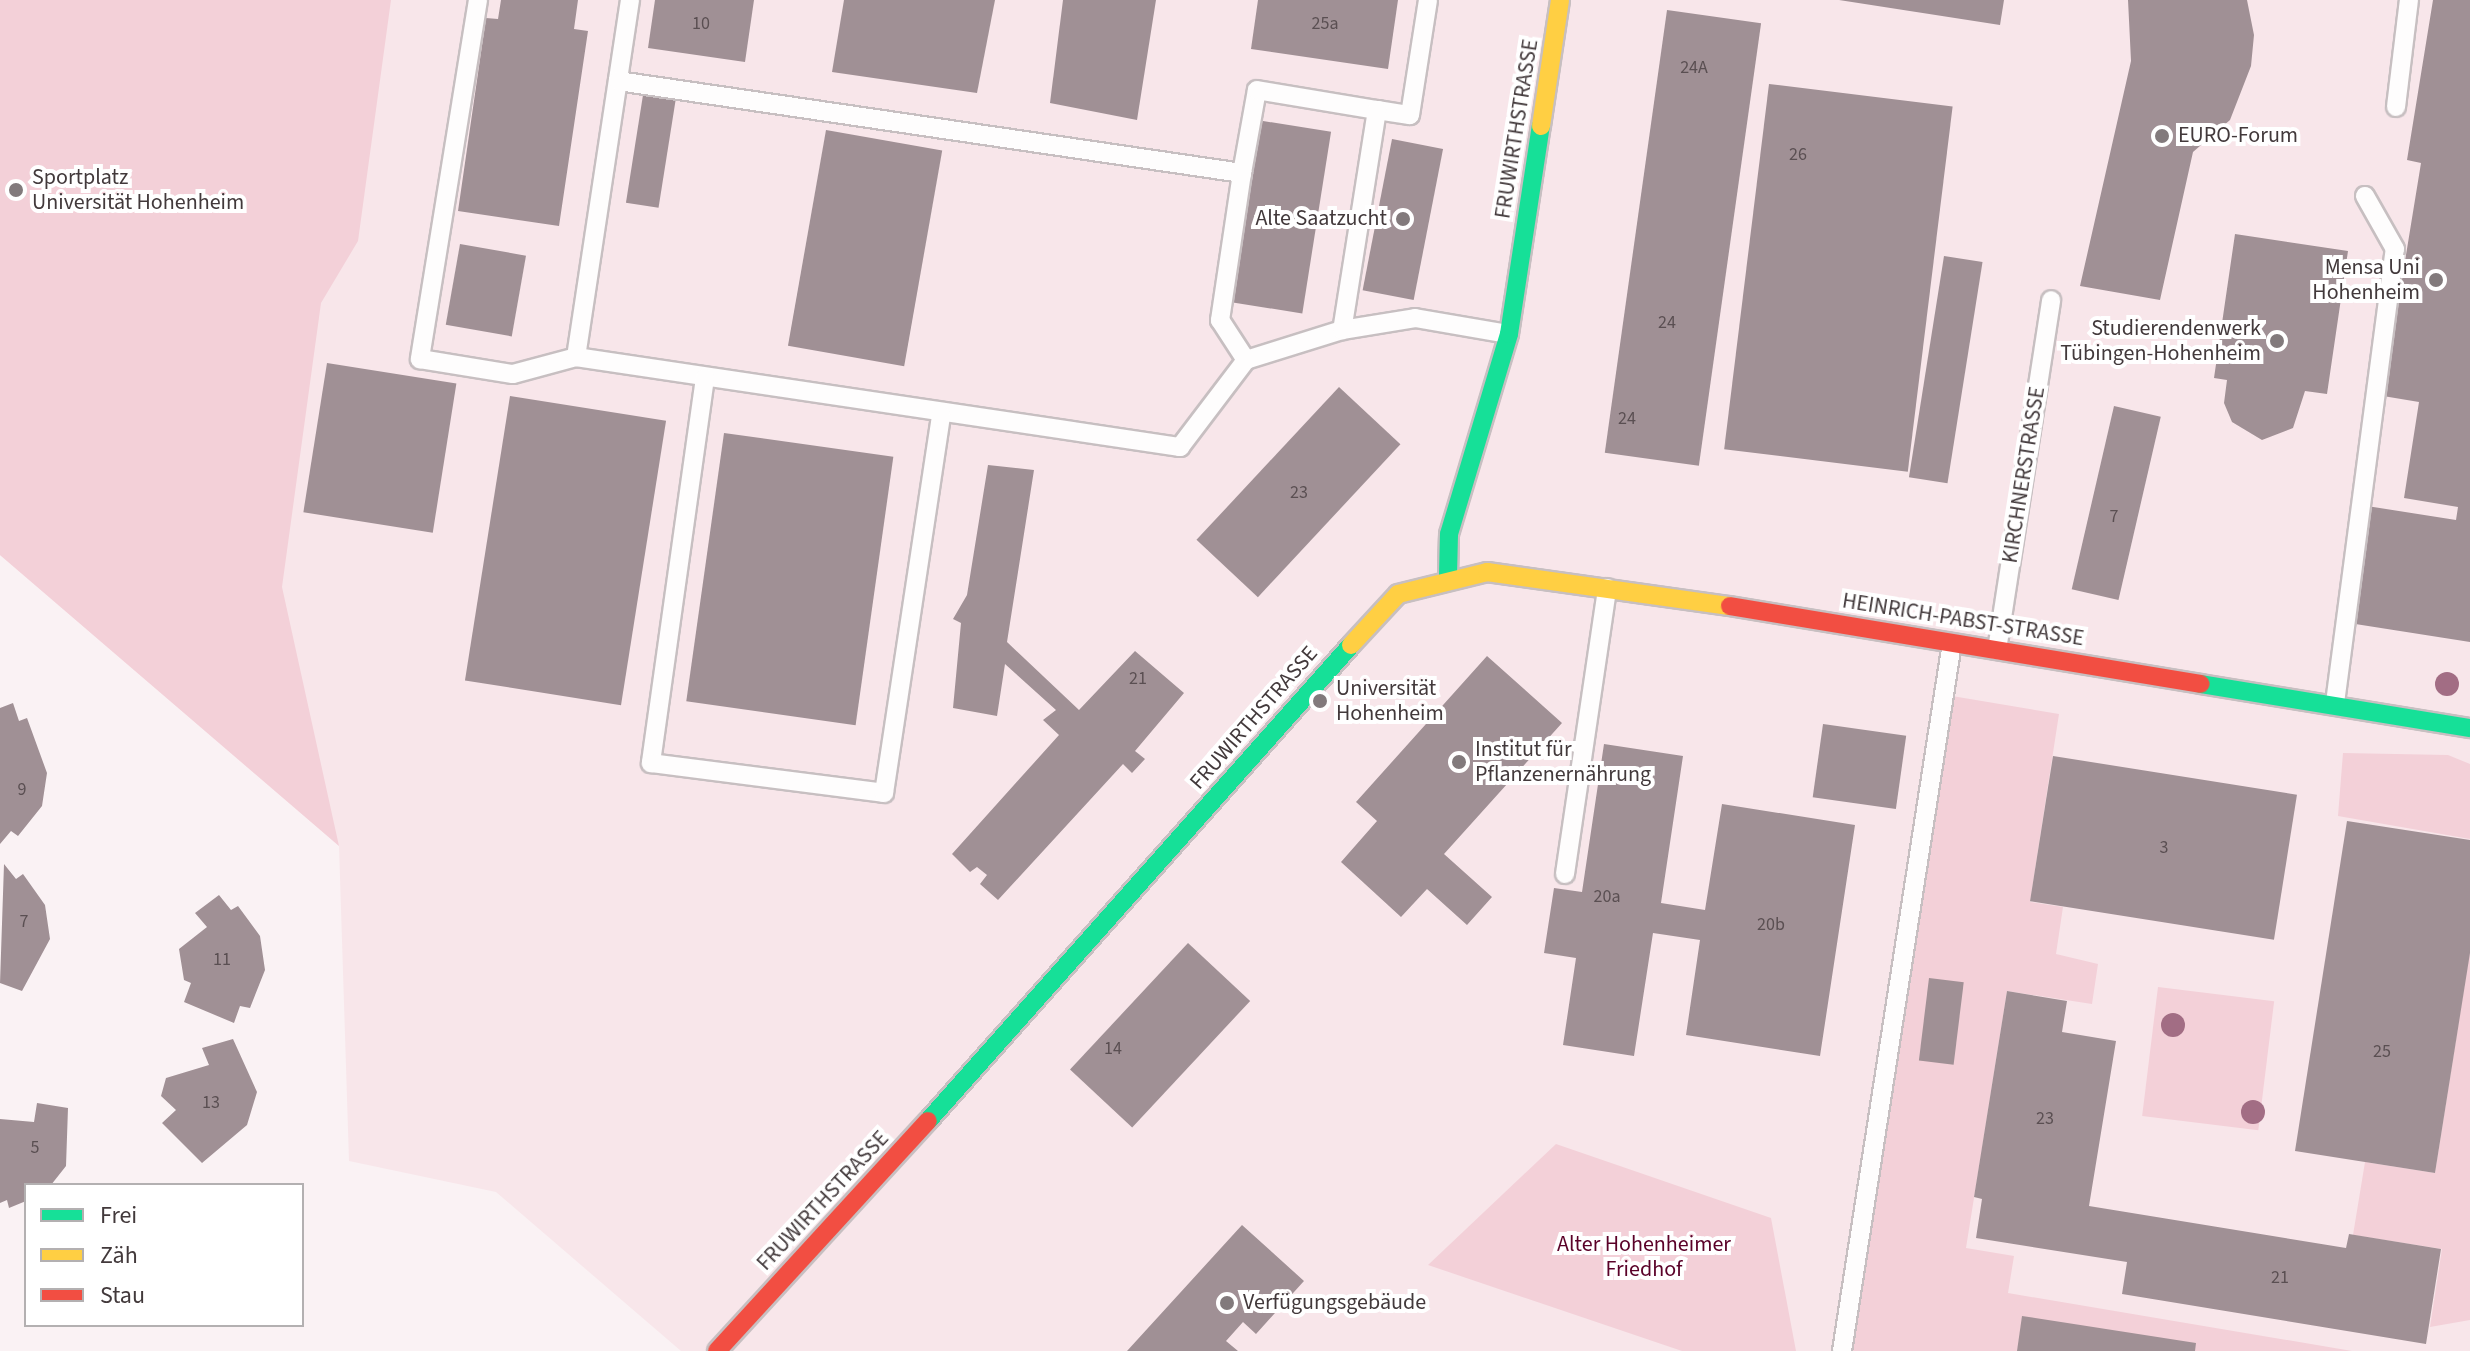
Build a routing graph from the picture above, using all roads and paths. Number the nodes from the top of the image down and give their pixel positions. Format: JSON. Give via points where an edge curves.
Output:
{"nodes":[{"id":1,"x":478,"y":0,"type":"edge"},
{"id":2,"x":630,"y":0,"type":"edge"},
{"id":3,"x":1428,"y":0,"type":"edge"},
{"id":4,"x":1560,"y":0,"type":"edge"},
{"id":5,"x":2409,"y":0,"type":"edge"},
{"id":6,"x":618,"y":81,"type":"junction"},
{"id":7,"x":2396,"y":107,"type":"dead end"},
{"id":8,"x":1377,"y":110,"type":"junction"},
{"id":9,"x":1242,"y":173,"type":"junction"},
{"id":10,"x":2365,"y":196,"type":"dead end"},
{"id":11,"x":2051,"y":300,"type":"dead end"},
{"id":12,"x":1342,"y":330,"type":"junction"},
{"id":13,"x":1509,"y":334,"type":"junction"},
{"id":14,"x":576,"y":357,"type":"junction"},
{"id":15,"x":1246,"y":360,"type":"junction"},
{"id":16,"x":705,"y":378,"type":"junction"},
{"id":17,"x":941,"y":415,"type":"junction"},
{"id":18,"x":1448,"y":575,"type":"junction"},
{"id":19,"x":1607,"y":588,"type":"junction"},
{"id":20,"x":1952,"y":643,"type":"junction"},
{"id":21,"x":1997,"y":650,"type":"junction"},
{"id":22,"x":2335,"y":703,"type":"junction"},
{"id":23,"x":2470,"y":728,"type":"edge"},
{"id":24,"x":1565,"y":874,"type":"dead end"},
{"id":25,"x":717,"y":1351,"type":"edge"},
{"id":26,"x":1842,"y":1351,"type":"edge"}],
"edges":[{"from":1,"to":14,"type":"lane","via":[[420,359],[513,374]]},
{"from":2,"to":6,"type":"lane"},
{"from":3,"to":8,"type":"lane","via":[[1410,115]]},
{"from":4,"to":13,"type":"street","name":"FRUWIRTHSTRASSE"},
{"from":5,"to":7,"type":"lane"},
{"from":6,"to":9,"type":"lane"},
{"from":6,"to":14,"type":"lane"},
{"from":8,"to":9,"type":"lane","via":[[1257,90]]},
{"from":8,"to":12,"type":"lane"},
{"from":9,"to":15,"type":"lane","via":[[1220,320]]},
{"from":10,"to":22,"type":"lane","via":[[2395,249]]},
{"from":11,"to":21,"type":"lane","name":"KIRCHNERSTRASSE"},
{"from":12,"to":13,"type":"lane","via":[[1415,318]]},
{"from":12,"to":15,"type":"lane"},
{"from":13,"to":18,"type":"street","name":"FRUWIRTHSTRASSE","via":[[1449,534]]},
{"from":14,"to":16,"type":"lane"},
{"from":15,"to":17,"type":"lane","via":[[1180,447]]},
{"from":16,"to":17,"type":"lane"},
{"from":16,"to":17,"type":"lane","via":[[651,763],[884,793]]},
{"from":18,"to":19,"type":"street","name":"HEINRICH-PABST-STRASSE","via":[[1487,572]]},
{"from":18,"to":25,"type":"street","name":"FRUWIRTHSTRASSE","via":[[1398,594],[1381,611]]},
{"from":19,"to":20,"type":"street","name":"HEINRICH-PABST-STRASSE"},
{"from":19,"to":24,"type":"lane"},
{"from":20,"to":21,"type":"street","name":"HEINRICH-PABST-STRASSE"},
{"from":20,"to":26,"type":"lane"},
{"from":21,"to":22,"type":"street","name":"HEINRICH-PABST-STRASSE"},
{"from":22,"to":23,"type":"street","name":"HEINRICH-PABST-STRASSE"}]}
